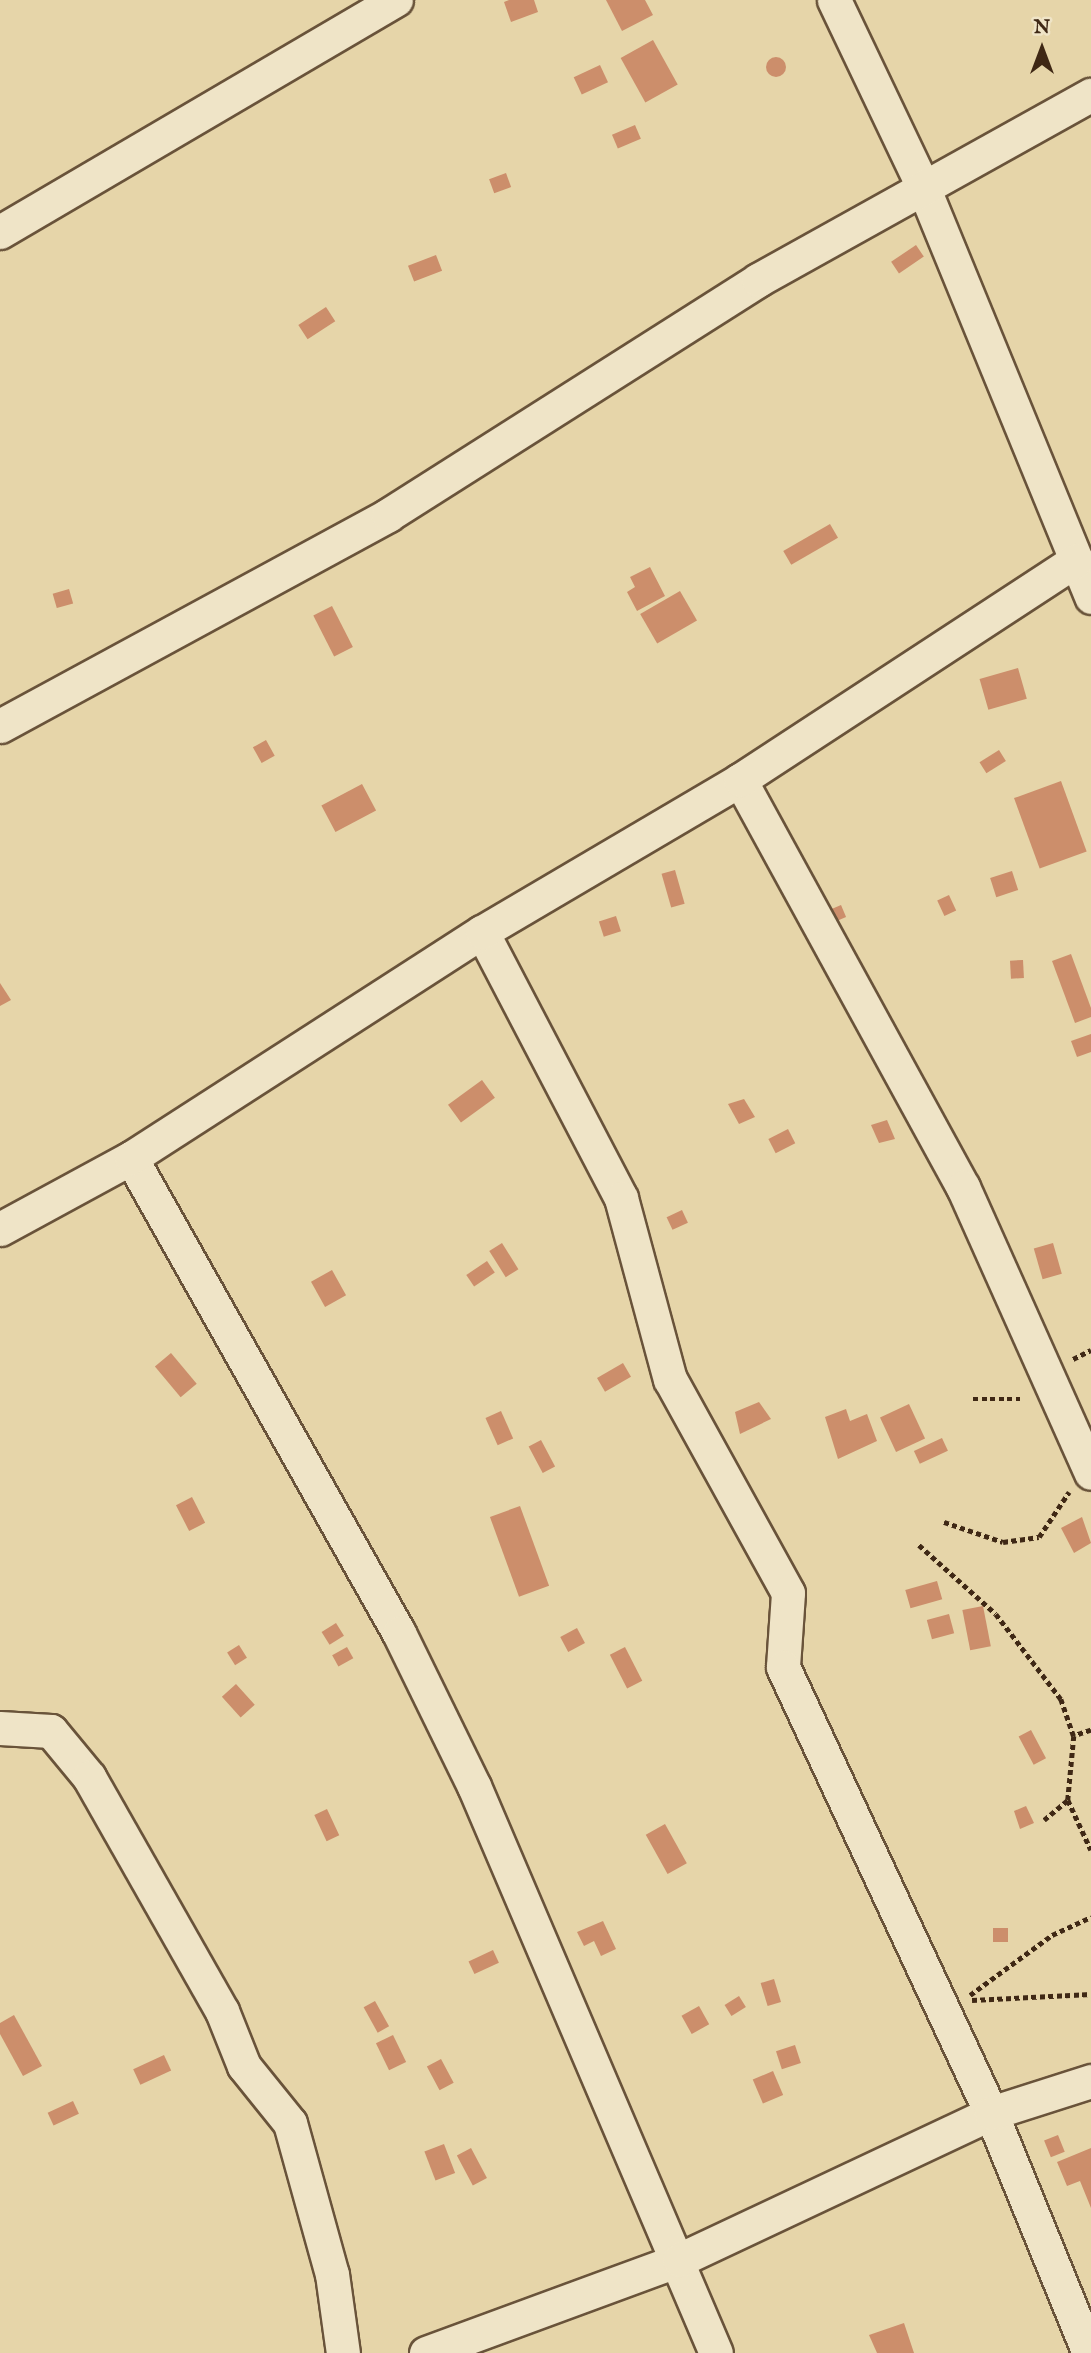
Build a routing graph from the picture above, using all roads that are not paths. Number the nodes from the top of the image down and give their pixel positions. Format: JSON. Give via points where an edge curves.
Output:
{"nodes":[{"id":1,"x":396,"y":0,"type":"edge"},
{"id":2,"x":834,"y":0,"type":"edge"},
{"id":3,"x":1091,"y":95,"type":"edge"},
{"id":4,"x":924,"y":188,"type":"junction"},
{"id":5,"x":0,"y":232,"type":"edge"},
{"id":6,"x":1076,"y":560,"type":"junction"},
{"id":7,"x":1091,"y":597,"type":"edge"},
{"id":8,"x":0,"y":726,"type":"edge"},
{"id":9,"x":740,"y":780,"type":"junction"},
{"id":10,"x":482,"y":932,"type":"junction"},
{"id":11,"x":131,"y":1158,"type":"junction"},
{"id":12,"x":0,"y":1229,"type":"edge"},
{"id":13,"x":1080,"y":1416,"type":"edge"},
{"id":14,"x":1088,"y":1467,"type":"edge"},
{"id":15,"x":0,"y":1728,"type":"edge"},
{"id":16,"x":1091,"y":2081,"type":"edge"},
{"id":17,"x":990,"y":2113,"type":"junction"},
{"id":18,"x":678,"y":2260,"type":"junction"},
{"id":19,"x":343,"y":2353,"type":"edge"},
{"id":20,"x":426,"y":2353,"type":"edge"},
{"id":21,"x":716,"y":2353,"type":"edge"},
{"id":22,"x":1089,"y":2353,"type":"edge"}],
"edges":[{"from":1,"to":5,"type":"street"},
{"from":2,"to":4,"type":"street"},
{"from":3,"to":4,"type":"street"},
{"from":4,"to":6,"type":"street"},
{"from":4,"to":8,"type":"street","via":[[758,280],[388,515]]},
{"from":6,"to":7,"type":"street"},
{"from":6,"to":9,"type":"street"},
{"from":9,"to":10,"type":"street"},
{"from":9,"to":13,"type":"street","via":[[963,1187],[1043,1374]]},
{"from":10,"to":11,"type":"street"},
{"from":10,"to":17,"type":"street","via":[[621,1198],[670,1379],[788,1593],[783,1667]]},
{"from":11,"to":12,"type":"street"},
{"from":11,"to":18,"type":"street","via":[[399,1633],[474,1786]]},
{"from":13,"to":14,"type":"street"},
{"from":15,"to":19,"type":"street","via":[[51,1731],[89,1777],[222,2011],[244,2066],[290,2123],[332,2274]]},
{"from":16,"to":17,"type":"street"},
{"from":17,"to":18,"type":"street"},
{"from":17,"to":22,"type":"street"},
{"from":18,"to":20,"type":"street"},
{"from":18,"to":21,"type":"street"}]}
